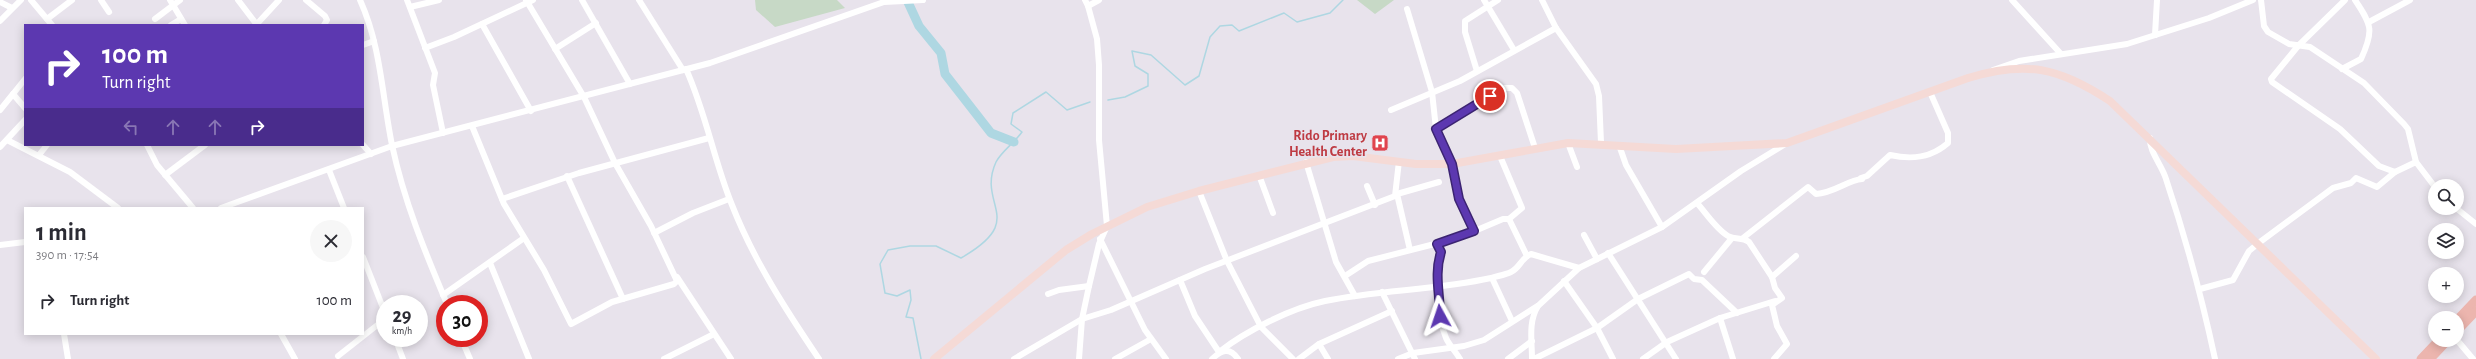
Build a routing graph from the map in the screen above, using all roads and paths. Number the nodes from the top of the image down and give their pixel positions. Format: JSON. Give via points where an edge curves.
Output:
{"nodes":[{"id":1,"x":21,"y":0,"type":"edge"},
{"id":2,"x":31,"y":0,"type":"edge"},
{"id":3,"x":72,"y":0,"type":"edge"},
{"id":4,"x":101,"y":0,"type":"edge"},
{"id":5,"x":180,"y":0,"type":"edge"},
{"id":6,"x":238,"y":0,"type":"edge"},
{"id":7,"x":279,"y":0,"type":"edge"},
{"id":8,"x":306,"y":0,"type":"edge"},
{"id":9,"x":360,"y":0,"type":"edge"},
{"id":10,"x":407,"y":0,"type":"edge"},
{"id":11,"x":439,"y":0,"type":"edge"},
{"id":12,"x":582,"y":0,"type":"edge"},
{"id":13,"x":639,"y":0,"type":"edge"},
{"id":14,"x":923,"y":0,"type":"edge"},
{"id":15,"x":1099,"y":0,"type":"edge"},
{"id":16,"x":1484,"y":0,"type":"edge"},
{"id":17,"x":1498,"y":0,"type":"edge"},
{"id":18,"x":1542,"y":0,"type":"edge"},
{"id":19,"x":2012,"y":0,"type":"edge"},
{"id":20,"x":2157,"y":0,"type":"edge"},
{"id":21,"x":2253,"y":0,"type":"edge"},
{"id":22,"x":2261,"y":0,"type":"edge"},
{"id":23,"x":2345,"y":0,"type":"edge"},
{"id":24,"x":2355,"y":0,"type":"edge"},
{"id":25,"x":2410,"y":0,"type":"edge"},
{"id":26,"x":529,"y":1,"type":"edge"},
{"id":27,"x":0,"y":2,"type":"edge"},
{"id":28,"x":171,"y":2,"type":"edge"},
{"id":29,"x":1087,"y":3,"type":"edge"},
{"id":30,"x":1488,"y":6,"type":"junction"},
{"id":31,"x":12,"y":8,"type":"junction"},
{"id":32,"x":410,"y":8,"type":"junction"},
{"id":33,"x":1407,"y":9,"type":"dead end"},
{"id":34,"x":109,"y":12,"type":"dead end"},
{"id":35,"x":47,"y":19,"type":"junction"},
{"id":36,"x":155,"y":19,"type":"dead end"},
{"id":37,"x":181,"y":19,"type":"junction"},
{"id":38,"x":0,"y":22,"type":"edge"},
{"id":39,"x":2369,"y":22,"type":"junction"},
{"id":40,"x":596,"y":23,"type":"junction"},
{"id":41,"x":51,"y":24,"type":"edge"},
{"id":42,"x":174,"y":24,"type":"edge"},
{"id":43,"x":184,"y":24,"type":"edge"},
{"id":44,"x":255,"y":24,"type":"edge"},
{"id":45,"x":257,"y":24,"type":"edge"},
{"id":46,"x":324,"y":24,"type":"edge"},
{"id":47,"x":482,"y":24,"type":"junction"},
{"id":48,"x":1556,"y":28,"type":"junction"},
{"id":49,"x":2155,"y":35,"type":"junction"},
{"id":50,"x":374,"y":41,"type":"junction"},
{"id":51,"x":364,"y":45,"type":"edge"},
{"id":52,"x":2298,"y":46,"type":"junction"},
{"id":53,"x":425,"y":48,"type":"junction"},
{"id":54,"x":555,"y":49,"type":"junction"},
{"id":55,"x":1514,"y":50,"type":"junction"},
{"id":56,"x":2061,"y":54,"type":"junction"},
{"id":57,"x":2342,"y":69,"type":"junction"},
{"id":58,"x":684,"y":70,"type":"junction"},
{"id":59,"x":1993,"y":70,"type":"junction"},
{"id":60,"x":1477,"y":71,"type":"junction"},
{"id":61,"x":24,"y":80,"type":"edge"},
{"id":62,"x":630,"y":84,"type":"junction"},
{"id":63,"x":1432,"y":92,"type":"junction"},
{"id":64,"x":1930,"y":92,"type":"junction"},
{"id":65,"x":13,"y":94,"type":"junction"},
{"id":66,"x":584,"y":97,"type":"junction"},
{"id":67,"x":24,"y":107,"type":"edge"},
{"id":68,"x":0,"y":110,"type":"edge"},
{"id":69,"x":1391,"y":110,"type":"dead end"},
{"id":70,"x":531,"y":111,"type":"junction"},
{"id":71,"x":24,"y":121,"type":"edge"},
{"id":72,"x":472,"y":126,"type":"junction"},
{"id":73,"x":1436,"y":129,"type":"junction"},
{"id":74,"x":443,"y":133,"type":"junction"},
{"id":75,"x":709,"y":138,"type":"junction"},
{"id":76,"x":2150,"y":138,"type":"junction"},
{"id":77,"x":7,"y":140,"type":"junction"},
{"id":78,"x":1568,"y":143,"type":"junction"},
{"id":79,"x":1601,"y":143,"type":"junction"},
{"id":80,"x":1787,"y":143,"type":"junction"},
{"id":81,"x":1619,"y":145,"type":"junction"},
{"id":82,"x":45,"y":146,"type":"edge"},
{"id":83,"x":149,"y":146,"type":"edge"},
{"id":84,"x":204,"y":146,"type":"edge"},
{"id":85,"x":364,"y":146,"type":"edge"},
{"id":86,"x":392,"y":146,"type":"junction"},
{"id":87,"x":0,"y":147,"type":"edge"},
{"id":88,"x":1535,"y":148,"type":"junction"},
{"id":89,"x":371,"y":154,"type":"junction"},
{"id":90,"x":39,"y":155,"type":"junction"},
{"id":91,"x":1500,"y":156,"type":"junction"},
{"id":92,"x":1399,"y":161,"type":"junction"},
{"id":93,"x":1306,"y":162,"type":"junction"},
{"id":94,"x":2416,"y":162,"type":"junction"},
{"id":95,"x":615,"y":163,"type":"junction"},
{"id":96,"x":1452,"y":164,"type":"junction"},
{"id":97,"x":1577,"y":167,"type":"dead end"},
{"id":98,"x":330,"y":170,"type":"junction"},
{"id":99,"x":2395,"y":172,"type":"junction"},
{"id":100,"x":165,"y":175,"type":"junction"},
{"id":101,"x":1260,"y":175,"type":"junction"},
{"id":102,"x":567,"y":176,"type":"junction"},
{"id":103,"x":2429,"y":179,"type":"edge"},
{"id":104,"x":1439,"y":182,"type":"dead end"},
{"id":105,"x":1367,"y":186,"type":"dead end"},
{"id":106,"x":1199,"y":191,"type":"junction"},
{"id":107,"x":1397,"y":194,"type":"junction"},
{"id":108,"x":502,"y":199,"type":"junction"},
{"id":109,"x":729,"y":199,"type":"junction"},
{"id":110,"x":1697,"y":203,"type":"junction"},
{"id":111,"x":1375,"y":205,"type":"junction"},
{"id":112,"x":117,"y":207,"type":"edge"},
{"id":113,"x":192,"y":207,"type":"edge"},
{"id":114,"x":224,"y":207,"type":"edge"},
{"id":115,"x":344,"y":207,"type":"edge"},
{"id":116,"x":1273,"y":213,"type":"dead end"},
{"id":117,"x":2464,"y":214,"type":"edge"},
{"id":118,"x":1508,"y":219,"type":"junction"},
{"id":119,"x":1324,"y":224,"type":"junction"},
{"id":120,"x":2476,"y":224,"type":"edge"},
{"id":121,"x":1107,"y":226,"type":"junction"},
{"id":122,"x":1662,"y":227,"type":"junction"},
{"id":123,"x":1474,"y":231,"type":"junction"},
{"id":124,"x":654,"y":233,"type":"junction"},
{"id":125,"x":1584,"y":235,"type":"dead end"},
{"id":126,"x":524,"y":238,"type":"junction"},
{"id":127,"x":1100,"y":238,"type":"junction"},
{"id":128,"x":1732,"y":238,"type":"junction"},
{"id":129,"x":1744,"y":238,"type":"junction"},
{"id":130,"x":24,"y":242,"type":"edge"},
{"id":131,"x":1437,"y":244,"type":"junction"},
{"id":132,"x":2259,"y":244,"type":"junction"},
{"id":133,"x":0,"y":245,"type":"edge"},
{"id":134,"x":1410,"y":250,"type":"junction"},
{"id":135,"x":1608,"y":253,"type":"junction"},
{"id":136,"x":1527,"y":256,"type":"junction"},
{"id":137,"x":1796,"y":256,"type":"dead end"},
{"id":138,"x":1597,"y":259,"type":"junction"},
{"id":139,"x":364,"y":260,"type":"edge"},
{"id":140,"x":1227,"y":261,"type":"junction"},
{"id":141,"x":490,"y":263,"type":"junction"},
{"id":142,"x":1579,"y":268,"type":"junction"},
{"id":143,"x":1704,"y":272,"type":"dead end"},
{"id":144,"x":1345,"y":276,"type":"junction"},
{"id":145,"x":677,"y":277,"type":"junction"},
{"id":146,"x":1772,"y":277,"type":"junction"},
{"id":147,"x":1492,"y":278,"type":"junction"},
{"id":148,"x":1180,"y":280,"type":"junction"},
{"id":149,"x":1564,"y":281,"type":"junction"},
{"id":150,"x":1089,"y":286,"type":"junction"},
{"id":151,"x":1437,"y":287,"type":"junction"},
{"id":152,"x":2200,"y":289,"type":"junction"},
{"id":153,"x":1382,"y":292,"type":"junction"},
{"id":154,"x":1048,"y":294,"type":"dead end"},
{"id":155,"x":378,"y":295,"type":"edge"},
{"id":156,"x":443,"y":295,"type":"joint"},
{"id":157,"x":1355,"y":296,"type":"junction"},
{"id":158,"x":1782,"y":298,"type":"junction"},
{"id":159,"x":623,"y":299,"type":"junction"},
{"id":160,"x":1638,"y":299,"type":"junction"},
{"id":161,"x":2476,"y":300,"type":"edge"},
{"id":162,"x":1130,"y":302,"type":"junction"},
{"id":163,"x":2476,"y":310,"type":"edge"},
{"id":164,"x":1392,"y":311,"type":"junction"},
{"id":165,"x":1531,"y":312,"type":"junction"},
{"id":166,"x":1737,"y":312,"type":"junction"},
{"id":167,"x":2464,"y":313,"type":"edge"},
{"id":168,"x":1720,"y":318,"type":"junction"},
{"id":169,"x":1082,"y":319,"type":"junction"},
{"id":170,"x":1512,"y":321,"type":"junction"},
{"id":171,"x":2464,"y":323,"type":"edge"},
{"id":172,"x":376,"y":326,"type":"edge"},
{"id":173,"x":1262,"y":327,"type":"junction"},
{"id":174,"x":1596,"y":328,"type":"junction"},
{"id":175,"x":714,"y":334,"type":"junction"},
{"id":176,"x":64,"y":335,"type":"edge"},
{"id":177,"x":282,"y":335,"type":"edge"},
{"id":178,"x":1151,"y":339,"type":"junction"},
{"id":179,"x":1532,"y":341,"type":"junction"},
{"id":180,"x":1667,"y":342,"type":"junction"},
{"id":181,"x":1319,"y":344,"type":"junction"},
{"id":182,"x":398,"y":347,"type":"edge"},
{"id":183,"x":465,"y":347,"type":"edge"},
{"id":184,"x":2432,"y":347,"type":"edge"},
{"id":185,"x":2441,"y":347,"type":"edge"},
{"id":186,"x":2463,"y":347,"type":"edge"},
{"id":187,"x":1453,"y":348,"type":"junction"},
{"id":188,"x":1219,"y":352,"type":"junction"},
{"id":189,"x":338,"y":356,"type":"dead end"},
{"id":190,"x":1414,"y":356,"type":"edge"},
{"id":191,"x":68,"y":359,"type":"edge"},
{"id":192,"x":295,"y":359,"type":"edge"},
{"id":193,"x":403,"y":359,"type":"edge"},
{"id":194,"x":470,"y":359,"type":"edge"},
{"id":195,"x":529,"y":359,"type":"edge"},
{"id":196,"x":664,"y":359,"type":"edge"},
{"id":197,"x":731,"y":359,"type":"edge"},
{"id":198,"x":819,"y":359,"type":"edge"},
{"id":199,"x":928,"y":359,"type":"edge"},
{"id":200,"x":934,"y":359,"type":"edge"},
{"id":201,"x":1014,"y":359,"type":"edge"},
{"id":202,"x":1079,"y":359,"type":"edge"},
{"id":203,"x":1116,"y":359,"type":"edge"},
{"id":204,"x":1166,"y":359,"type":"edge"},
{"id":205,"x":1212,"y":359,"type":"edge"},
{"id":206,"x":1238,"y":359,"type":"edge"},
{"id":207,"x":1293,"y":359,"type":"edge"},
{"id":208,"x":1299,"y":359,"type":"edge"},
{"id":209,"x":1328,"y":359,"type":"edge"},
{"id":210,"x":1398,"y":359,"type":"edge"},
{"id":211,"x":1460,"y":359,"type":"edge"},
{"id":212,"x":1508,"y":359,"type":"edge"},
{"id":213,"x":1533,"y":359,"type":"edge"},
{"id":214,"x":1613,"y":359,"type":"edge"},
{"id":215,"x":1643,"y":359,"type":"edge"},
{"id":216,"x":1676,"y":359,"type":"edge"},
{"id":217,"x":1733,"y":359,"type":"edge"},
{"id":218,"x":1774,"y":359,"type":"edge"},
{"id":219,"x":2215,"y":359,"type":"edge"},
{"id":220,"x":2376,"y":359,"type":"edge"},
{"id":221,"x":2421,"y":359,"type":"edge"},
{"id":222,"x":2430,"y":359,"type":"edge"},
{"id":223,"x":2473,"y":359,"type":"edge"}],
"edges":[{"from":1,"to":31,"type":"street"},
{"from":2,"to":35,"type":"street"},
{"from":3,"to":35,"type":"street"},
{"from":4,"to":34,"type":"street"},
{"from":5,"to":28,"type":"street"},
{"from":6,"to":44,"type":"street"},
{"from":7,"to":45,"type":"street"},
{"from":8,"to":46,"type":"street","via":[[325,16]]},
{"from":9,"to":50,"type":"street"},
{"from":10,"to":32,"type":"street"},
{"from":11,"to":32,"type":"street"},
{"from":12,"to":40,"type":"street"},
{"from":13,"to":58,"type":"street"},
{"from":14,"to":58,"type":"street","via":[[884,2]]},
{"from":15,"to":29,"type":"street"},
{"from":16,"to":30,"type":"street"},
{"from":17,"to":30,"type":"street"},
{"from":18,"to":48,"type":"street"},
{"from":19,"to":56,"type":"street"},
{"from":20,"to":49,"type":"street"},
{"from":21,"to":49,"type":"street","via":[[2209,18]]},
{"from":22,"to":52,"type":"street","via":[[2264,26],[2268,32]]},
{"from":23,"to":52,"type":"street"},
{"from":24,"to":39,"type":"street"},
{"from":25,"to":39,"type":"street"},
{"from":26,"to":47,"type":"street"},
{"from":26,"to":54,"type":"street"},
{"from":27,"to":31,"type":"street"},
{"from":28,"to":36,"type":"street"},
{"from":28,"to":37,"type":"street"},
{"from":29,"to":121,"type":"street","via":[[1097,40],[1099,140]]},
{"from":30,"to":55,"type":"street"},
{"from":30,"to":60,"type":"street","via":[[1465,21],[1465,32]]},
{"from":31,"to":38,"type":"street"},
{"from":32,"to":53,"type":"street"},
{"from":33,"to":63,"type":"street"},
{"from":35,"to":41,"type":"street"},
{"from":37,"to":42,"type":"street"},
{"from":37,"to":43,"type":"street"},
{"from":39,"to":57,"type":"street","via":[[2371,33],[2361,59]]},
{"from":40,"to":54,"type":"street"},
{"from":40,"to":62,"type":"street"},
{"from":47,"to":53,"type":"street"},
{"from":47,"to":70,"type":"street"},
{"from":48,"to":55,"type":"street"},
{"from":48,"to":79,"type":"street","via":[[1596,84]]},
{"from":49,"to":56,"type":"street","via":[[2127,44]]},
{"from":50,"to":51,"type":"street"},
{"from":50,"to":86,"type":"street"},
{"from":52,"to":57,"type":"street","via":[[2310,47]]},
{"from":52,"to":99,"type":"street","via":[[2271,79],[2273,84],[2298,98],[2340,129],[2379,166]]},
{"from":53,"to":74,"type":"street","via":[[435,73],[433,85]]},
{"from":54,"to":66,"type":"street"},
{"from":55,"to":60,"type":"street"},
{"from":56,"to":59,"type":"street","via":[[2019,61]]},
{"from":57,"to":94,"type":"street","via":[[2364,83],[2408,129]]},
{"from":58,"to":62,"type":"street"},
{"from":58,"to":75,"type":"street"},
{"from":59,"to":64,"type":"main road"},
{"from":59,"to":76,"type":"main road","via":[[2036,70],[2070,78],[2110,101]]},
{"from":60,"to":63,"type":"street"},
{"from":61,"to":65,"type":"street"},
{"from":62,"to":66,"type":"street"},
{"from":63,"to":69,"type":"street","via":[[1410,104]]},
{"from":63,"to":73,"type":"street"},
{"from":64,"to":80,"type":"main road"},
{"from":64,"to":129,"type":"street","via":[[1948,133],[1948,143],[1940,151],[1910,160],[1890,155],[1867,176],[1822,193],[1816,194],[1808,187]]},
{"from":65,"to":67,"type":"street"},
{"from":65,"to":68,"type":"street"},
{"from":66,"to":70,"type":"street"},
{"from":66,"to":95,"type":"street"},
{"from":70,"to":72,"type":"street"},
{"from":71,"to":77,"type":"street"},
{"from":72,"to":74,"type":"street"},
{"from":72,"to":108,"type":"street"},
{"from":73,"to":88,"type":"street","via":[[1504,88],[1512,88],[1517,93]]},
{"from":73,"to":96,"type":"street"},
{"from":74,"to":86,"type":"street"},
{"from":75,"to":95,"type":"street"},
{"from":75,"to":109,"type":"street"},
{"from":76,"to":132,"type":"main road"},
{"from":76,"to":152,"type":"street","via":[[2149,145],[2159,161],[2182,226]]},
{"from":77,"to":87,"type":"street"},
{"from":77,"to":90,"type":"street"},
{"from":78,"to":79,"type":"main road"},
{"from":78,"to":88,"type":"main road"},
{"from":78,"to":97,"type":"street"},
{"from":79,"to":81,"type":"main road"},
{"from":80,"to":81,"type":"main road","via":[[1676,149]]},
{"from":80,"to":110,"type":"street","via":[[1741,171]]},
{"from":81,"to":122,"type":"street","via":[[1626,165]]},
{"from":82,"to":90,"type":"street"},
{"from":83,"to":100,"type":"street"},
{"from":84,"to":100,"type":"street"},
{"from":85,"to":89,"type":"street"},
{"from":86,"to":89,"type":"street"},
{"from":86,"to":156,"type":"street","via":[[415,228]]},
{"from":88,"to":91,"type":"main road"},
{"from":89,"to":98,"type":"street"},
{"from":90,"to":112,"type":"street","via":[[70,172]]},
{"from":91,"to":96,"type":"main road"},
{"from":91,"to":118,"type":"street","via":[[1522,208]]},
{"from":92,"to":93,"type":"main road","via":[[1353,156]]},
{"from":92,"to":96,"type":"main road"},
{"from":92,"to":107,"type":"street"},
{"from":93,"to":101,"type":"main road"},
{"from":93,"to":119,"type":"street"},
{"from":94,"to":99,"type":"street"},
{"from":94,"to":103,"type":"street"},
{"from":95,"to":102,"type":"street"},
{"from":95,"to":124,"type":"street"},
{"from":96,"to":123,"type":"street","via":[[1459,199]]},
{"from":98,"to":114,"type":"street"},
{"from":98,"to":115,"type":"street"},
{"from":99,"to":132,"type":"street","via":[[2377,187],[2356,178],[2351,183],[2334,188]]},
{"from":100,"to":113,"type":"street"},
{"from":101,"to":106,"type":"main road"},
{"from":101,"to":116,"type":"street"},
{"from":102,"to":108,"type":"street"},
{"from":102,"to":159,"type":"street"},
{"from":104,"to":107,"type":"street"},
{"from":105,"to":111,"type":"street"},
{"from":106,"to":121,"type":"main road","via":[[1147,207]]},
{"from":106,"to":140,"type":"street"},
{"from":107,"to":111,"type":"street"},
{"from":107,"to":134,"type":"street"},
{"from":108,"to":126,"type":"street"},
{"from":109,"to":124,"type":"street","via":[[693,213]]},
{"from":109,"to":198,"type":"street","via":[[751,249],[785,308]]},
{"from":110,"to":122,"type":"street"},
{"from":110,"to":128,"type":"street"},
{"from":111,"to":119,"type":"street"},
{"from":117,"to":120,"type":"street"},
{"from":118,"to":123,"type":"street"},
{"from":118,"to":136,"type":"street"},
{"from":119,"to":140,"type":"street"},
{"from":119,"to":144,"type":"street","via":[[1336,262]]},
{"from":121,"to":127,"type":"street"},
{"from":121,"to":199,"type":"main road","via":[[1088,233],[1055,254]]},
{"from":121,"to":200,"type":"main road","via":[[1066,250]]},
{"from":122,"to":135,"type":"street"},
{"from":123,"to":131,"type":"street"},
{"from":124,"to":145,"type":"street"},
{"from":125,"to":138,"type":"street"},
{"from":126,"to":141,"type":"street"},
{"from":126,"to":159,"type":"street","via":[[572,324],[612,302]]},
{"from":127,"to":150,"type":"street"},
{"from":127,"to":162,"type":"street","via":[[1111,256]]},
{"from":128,"to":129,"type":"street"},
{"from":128,"to":143,"type":"street"},
{"from":129,"to":146,"type":"street"},
{"from":130,"to":133,"type":"street"},
{"from":131,"to":134,"type":"street"},
{"from":131,"to":151,"type":"street","via":[[1441,252],[1437,263]]},
{"from":132,"to":152,"type":"street","via":[[2249,251],[2233,280]]},
{"from":132,"to":220,"type":"main road"},
{"from":134,"to":144,"type":"street","via":[[1368,261]]},
{"from":135,"to":138,"type":"street"},
{"from":135,"to":160,"type":"street"},
{"from":136,"to":142,"type":"street","via":[[1537,255]]},
{"from":136,"to":147,"type":"street","via":[[1511,272]]},
{"from":137,"to":146,"type":"street"},
{"from":138,"to":142,"type":"street"},
{"from":139,"to":155,"type":"street"},
{"from":140,"to":148,"type":"street"},
{"from":140,"to":173,"type":"street"},
{"from":141,"to":156,"type":"street"},
{"from":141,"to":195,"type":"street"},
{"from":142,"to":149,"type":"street"},
{"from":144,"to":157,"type":"street"},
{"from":145,"to":159,"type":"street","via":[[674,284]]},
{"from":145,"to":175,"type":"street"},
{"from":146,"to":158,"type":"street"},
{"from":147,"to":151,"type":"street"},
{"from":147,"to":170,"type":"street"},
{"from":148,"to":162,"type":"street"},
{"from":148,"to":188,"type":"street","via":[[1195,316]]},
{"from":149,"to":165,"type":"street"},
{"from":149,"to":174,"type":"street"},
{"from":150,"to":154,"type":"street"},
{"from":150,"to":169,"type":"street"},
{"from":151,"to":153,"type":"street"},
{"from":151,"to":187,"type":"street","via":[[1446,339]]},
{"from":152,"to":219,"type":"street"},
{"from":153,"to":157,"type":"street"},
{"from":153,"to":164,"type":"street"},
{"from":157,"to":173,"type":"street","via":[[1324,301]]},
{"from":158,"to":166,"type":"street"},
{"from":158,"to":218,"type":"street","via":[[1772,305],[1777,326],[1787,344]]},
{"from":160,"to":166,"type":"street","via":[[1689,274],[1694,279],[1702,280]]},
{"from":160,"to":174,"type":"street"},
{"from":160,"to":180,"type":"street"},
{"from":161,"to":167,"type":"main road"},
{"from":162,"to":169,"type":"street"},
{"from":162,"to":178,"type":"street"},
{"from":163,"to":171,"type":"main road"},
{"from":164,"to":181,"type":"street"},
{"from":164,"to":190,"type":"street"},
{"from":165,"to":170,"type":"street"},
{"from":165,"to":179,"type":"street"},
{"from":166,"to":168,"type":"street"},
{"from":168,"to":180,"type":"street"},
{"from":168,"to":217,"type":"street"},
{"from":169,"to":201,"type":"street"},
{"from":169,"to":202,"type":"street"},
{"from":170,"to":187,"type":"street","via":[[1484,340]]},
{"from":172,"to":189,"type":"street"},
{"from":173,"to":188,"type":"street","via":[[1234,340]]},
{"from":173,"to":207,"type":"street"},
{"from":174,"to":213,"type":"street"},
{"from":174,"to":214,"type":"street"},
{"from":175,"to":196,"type":"street"},
{"from":175,"to":197,"type":"street"},
{"from":176,"to":191,"type":"street"},
{"from":177,"to":192,"type":"street"},
{"from":178,"to":203,"type":"street"},
{"from":178,"to":204,"type":"street"},
{"from":179,"to":212,"type":"street"},
{"from":179,"to":213,"type":"street"},
{"from":180,"to":215,"type":"street"},
{"from":180,"to":216,"type":"street"},
{"from":181,"to":208,"type":"street"},
{"from":181,"to":209,"type":"street"},
{"from":182,"to":193,"type":"street"},
{"from":183,"to":194,"type":"street"},
{"from":184,"to":221,"type":"main road"},
{"from":185,"to":222,"type":"main road"},
{"from":186,"to":223,"type":"street"},
{"from":187,"to":190,"type":"street"},
{"from":187,"to":211,"type":"street"},
{"from":188,"to":205,"type":"street"},
{"from":188,"to":206,"type":"street","via":[[1231,351]]},
{"from":190,"to":210,"type":"street"}]}
